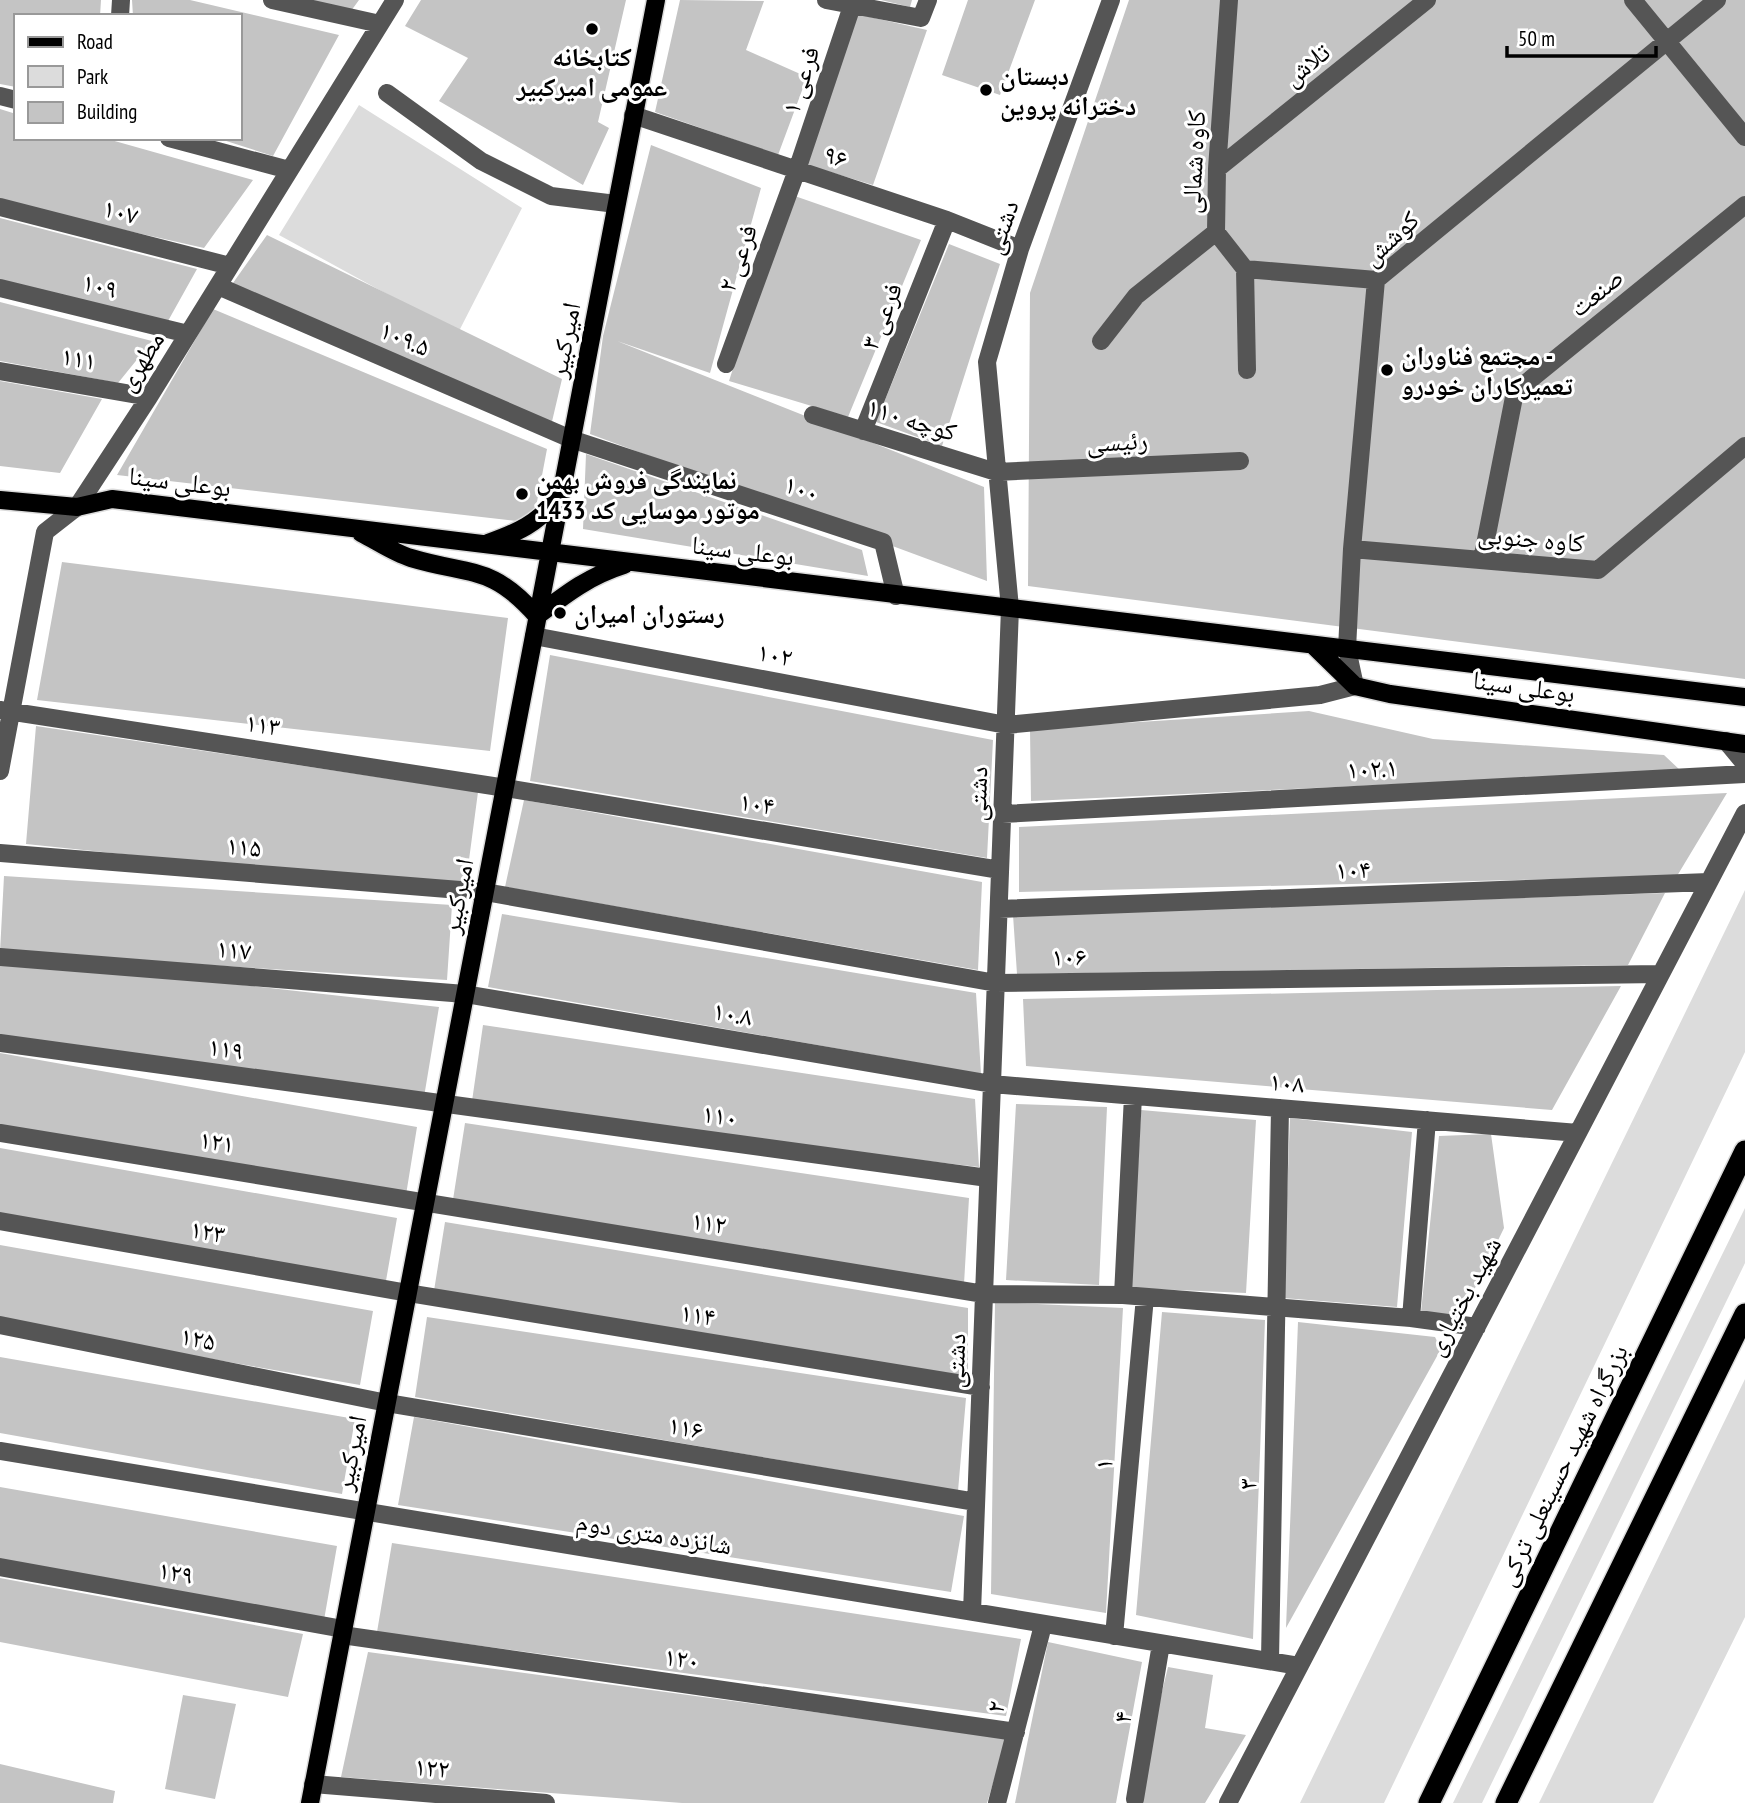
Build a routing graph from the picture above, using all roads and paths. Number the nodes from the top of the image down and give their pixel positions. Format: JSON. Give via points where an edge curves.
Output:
{"nodes":[{"id":1,"x":272,"y":0,"type":"edge"},
{"id":2,"x":395,"y":0,"type":"edge"},
{"id":3,"x":656,"y":0,"type":"edge"},
{"id":4,"x":826,"y":0,"type":"edge"},
{"id":5,"x":928,"y":0,"type":"edge"},
{"id":6,"x":1111,"y":0,"type":"edge"},
{"id":7,"x":1229,"y":0,"type":"edge"},
{"id":8,"x":1427,"y":0,"type":"edge"},
{"id":9,"x":1633,"y":0,"type":"edge"},
{"id":10,"x":1717,"y":0,"type":"edge"},
{"id":11,"x":852,"y":6,"type":"junction"},
{"id":12,"x":380,"y":24,"type":"junction"},
{"id":13,"x":1666,"y":41,"type":"junction"},
{"id":14,"x":387,"y":93,"type":"dead end"},
{"id":15,"x":633,"y":116,"type":"junction"},
{"id":16,"x":1745,"y":137,"type":"edge"},
{"id":17,"x":176,"y":140,"type":"edge"},
{"id":18,"x":1217,"y":169,"type":"junction"},
{"id":19,"x":289,"y":170,"type":"junction"},
{"id":20,"x":797,"y":170,"type":"junction"},
{"id":21,"x":617,"y":204,"type":"junction"},
{"id":22,"x":1745,"y":205,"type":"edge"},
{"id":23,"x":0,"y":206,"type":"edge"},
{"id":24,"x":947,"y":220,"type":"junction"},
{"id":25,"x":1216,"y":232,"type":"junction"},
{"id":26,"x":1020,"y":249,"type":"junction"},
{"id":27,"x":230,"y":266,"type":"junction"},
{"id":28,"x":1245,"y":269,"type":"junction"},
{"id":29,"x":1376,"y":280,"type":"junction"},
{"id":30,"x":218,"y":286,"type":"junction"},
{"id":31,"x":0,"y":288,"type":"edge"},
{"id":32,"x":188,"y":334,"type":"junction"},
{"id":33,"x":1101,"y":341,"type":"dead end"},
{"id":34,"x":726,"y":364,"type":"dead end"},
{"id":35,"x":1247,"y":370,"type":"dead end"},
{"id":36,"x":0,"y":371,"type":"edge"},
{"id":37,"x":149,"y":397,"type":"junction"},
{"id":38,"x":813,"y":415,"type":"dead end"},
{"id":39,"x":863,"y":431,"type":"junction"},
{"id":40,"x":572,"y":439,"type":"junction"},
{"id":41,"x":1745,"y":446,"type":"edge"},
{"id":42,"x":1241,"y":461,"type":"dead end"},
{"id":43,"x":996,"y":472,"type":"junction"},
{"id":44,"x":560,"y":496,"type":"junction"},
{"id":45,"x":0,"y":500,"type":"edge"},
{"id":46,"x":77,"y":507,"type":"junction"},
{"id":47,"x":351,"y":528,"type":"junction"},
{"id":48,"x":483,"y":544,"type":"junction"},
{"id":49,"x":1352,"y":549,"type":"junction"},
{"id":50,"x":549,"y":553,"type":"junction"},
{"id":51,"x":1482,"y":560,"type":"junction"},
{"id":52,"x":631,"y":563,"type":"junction"},
{"id":53,"x":896,"y":596,"type":"junction"},
{"id":54,"x":1010,"y":608,"type":"junction"},
{"id":55,"x":537,"y":616,"type":"junction"},
{"id":56,"x":534,"y":636,"type":"junction"},
{"id":57,"x":1312,"y":645,"type":"junction"},
{"id":58,"x":1347,"y":649,"type":"junction"},
{"id":59,"x":1355,"y":686,"type":"junction"},
{"id":60,"x":1745,"y":697,"type":"edge"},
{"id":61,"x":6,"y":710,"type":"edge"},
{"id":62,"x":1006,"y":725,"type":"junction"},
{"id":63,"x":1727,"y":741,"type":"junction"},
{"id":64,"x":1745,"y":744,"type":"edge"},
{"id":65,"x":1745,"y":764,"type":"edge"},
{"id":66,"x":0,"y":771,"type":"edge"},
{"id":67,"x":1745,"y":774,"type":"edge"},
{"id":68,"x":506,"y":788,"type":"junction"},
{"id":69,"x":1745,"y":813,"type":"edge"},
{"id":70,"x":1002,"y":814,"type":"junction"},
{"id":71,"x":0,"y":853,"type":"edge"},
{"id":72,"x":1000,"y":870,"type":"junction"},
{"id":73,"x":1709,"y":882,"type":"junction"},
{"id":74,"x":485,"y":892,"type":"junction"},
{"id":75,"x":999,"y":909,"type":"junction"},
{"id":76,"x":0,"y":957,"type":"edge"},
{"id":77,"x":1661,"y":974,"type":"junction"},
{"id":78,"x":996,"y":983,"type":"junction"},
{"id":79,"x":465,"y":994,"type":"junction"},
{"id":80,"x":0,"y":1043,"type":"edge"},
{"id":81,"x":992,"y":1084,"type":"junction"},
{"id":82,"x":1133,"y":1096,"type":"junction"},
{"id":83,"x":444,"y":1104,"type":"junction"},
{"id":84,"x":1280,"y":1108,"type":"junction"},
{"id":85,"x":1427,"y":1120,"type":"junction"},
{"id":86,"x":0,"y":1133,"type":"edge"},
{"id":87,"x":1578,"y":1133,"type":"junction"},
{"id":88,"x":1745,"y":1151,"type":"edge"},
{"id":89,"x":988,"y":1178,"type":"junction"},
{"id":90,"x":425,"y":1202,"type":"junction"},
{"id":91,"x":0,"y":1222,"type":"edge"},
{"id":92,"x":408,"y":1293,"type":"junction"},
{"id":93,"x":984,"y":1294,"type":"junction"},
{"id":94,"x":1123,"y":1296,"type":"junction"},
{"id":95,"x":1145,"y":1297,"type":"junction"},
{"id":96,"x":1276,"y":1308,"type":"junction"},
{"id":97,"x":1745,"y":1314,"type":"edge"},
{"id":98,"x":1411,"y":1318,"type":"junction"},
{"id":99,"x":0,"y":1325,"type":"edge"},
{"id":100,"x":1477,"y":1327,"type":"junction"},
{"id":101,"x":981,"y":1387,"type":"junction"},
{"id":102,"x":387,"y":1403,"type":"junction"},
{"id":103,"x":0,"y":1451,"type":"edge"},
{"id":104,"x":976,"y":1502,"type":"junction"},
{"id":105,"x":365,"y":1512,"type":"junction"},
{"id":106,"x":0,"y":1567,"type":"edge"},
{"id":107,"x":972,"y":1612,"type":"junction"},
{"id":108,"x":1043,"y":1625,"type":"junction"},
{"id":109,"x":342,"y":1632,"type":"junction"},
{"id":110,"x":1114,"y":1636,"type":"junction"},
{"id":111,"x":1161,"y":1644,"type":"junction"},
{"id":112,"x":1270,"y":1660,"type":"junction"},
{"id":113,"x":1299,"y":1666,"type":"junction"},
{"id":114,"x":1016,"y":1732,"type":"junction"},
{"id":115,"x":313,"y":1784,"type":"junction"},
{"id":116,"x":1135,"y":1799,"type":"dead end"},
{"id":117,"x":310,"y":1803,"type":"edge"},
{"id":118,"x":546,"y":1803,"type":"edge"},
{"id":119,"x":997,"y":1803,"type":"edge"},
{"id":120,"x":1228,"y":1803,"type":"edge"},
{"id":121,"x":1429,"y":1803,"type":"edge"},
{"id":122,"x":1506,"y":1803,"type":"edge"}],
"edges":[{"from":1,"to":12,"type":"street"},
{"from":2,"to":12,"type":"street","name":"مطهری"},
{"from":3,"to":15,"type":"main road","name":"امیرکبیر"},
{"from":4,"to":11,"type":"street"},
{"from":5,"to":11,"type":"street","via":[[921,18]]},
{"from":6,"to":26,"type":"street","name":"دشتی"},
{"from":7,"to":18,"type":"street","name":"کاوه شمالی"},
{"from":8,"to":18,"type":"street","name":"تلاش"},
{"from":9,"to":13,"type":"street"},
{"from":10,"to":13,"type":"street","name":"کوشش"},
{"from":11,"to":20,"type":"street","name":"فرعی ۱"},
{"from":12,"to":19,"type":"street","name":"مطهری"},
{"from":13,"to":16,"type":"street"},
{"from":13,"to":29,"type":"street","name":"کوشش"},
{"from":14,"to":21,"type":"street","via":[[481,161],[551,196]]},
{"from":15,"to":20,"type":"street","name":"۹۶"},
{"from":15,"to":21,"type":"main road","name":"امیرکبیر"},
{"from":17,"to":19,"type":"street"},
{"from":18,"to":25,"type":"street","name":"کاوه شمالی"},
{"from":19,"to":27,"type":"street","name":"مطهری"},
{"from":20,"to":24,"type":"street","name":"۹۶"},
{"from":20,"to":34,"type":"street","name":"فرعی ۲"},
{"from":21,"to":40,"type":"main road","name":"امیرکبیر"},
{"from":22,"to":51,"type":"street","name":"صنعت","via":[[1515,391]]},
{"from":23,"to":27,"type":"street","name":"۱۰۷"},
{"from":24,"to":26,"type":"street","name":"۹۶"},
{"from":24,"to":39,"type":"street","name":"فرعی ۳"},
{"from":25,"to":28,"type":"street","name":"کاوه شمالی"},
{"from":25,"to":33,"type":"street","via":[[1136,296]]},
{"from":26,"to":43,"type":"street","name":"دشتی","via":[[987,362]]},
{"from":27,"to":30,"type":"street","name":"مطهری"},
{"from":28,"to":29,"type":"street"},
{"from":28,"to":35,"type":"street"},
{"from":29,"to":49,"type":"street","name":"کوشش"},
{"from":30,"to":32,"type":"street","name":"مطهری"},
{"from":30,"to":40,"type":"street","name":"۱۰۹.۵"},
{"from":31,"to":32,"type":"street","name":"۱۰۹"},
{"from":32,"to":37,"type":"street","name":"مطهری"},
{"from":36,"to":37,"type":"street","name":"۱۱۱"},
{"from":37,"to":46,"type":"street","name":"مطهری"},
{"from":38,"to":39,"type":"street","name":"کوچه ۱۱۰"},
{"from":39,"to":43,"type":"street","name":"کوچه ۱۱۰"},
{"from":40,"to":44,"type":"main road","name":"امیرکبیر"},
{"from":40,"to":53,"type":"street","name":"۱۰۰","via":[[883,542]]},
{"from":41,"to":51,"type":"street","name":"کاوه جنوبی","via":[[1598,570]]},
{"from":42,"to":43,"type":"street","name":"رئیسی"},
{"from":43,"to":54,"type":"street","name":"دشتی"},
{"from":44,"to":48,"type":"main road","via":[[542,518]]},
{"from":44,"to":50,"type":"main road","name":"امیرکبیر"},
{"from":45,"to":46,"type":"main road","name":"بوعلی سینا"},
{"from":46,"to":47,"type":"main road","name":"بوعلی سینا","via":[[112,499]]},
{"from":46,"to":61,"type":"street","name":"مطهری","via":[[45,532]]},
{"from":47,"to":48,"type":"main road","name":"بوعلی سینا"},
{"from":47,"to":55,"type":"main road","via":[[409,558],[492,578],[517,594]]},
{"from":48,"to":50,"type":"main road","name":"بوعلی سینا"},
{"from":49,"to":51,"type":"street","name":"کاوه جنوبی"},
{"from":49,"to":58,"type":"street","name":"کوشش"},
{"from":50,"to":52,"type":"main road","name":"بوعلی سینا"},
{"from":50,"to":55,"type":"main road","name":"امیرکبیر"},
{"from":52,"to":53,"type":"main road","name":"بوعلی سینا"},
{"from":52,"to":55,"type":"main road","via":[[599,572]]},
{"from":53,"to":54,"type":"main road","name":"بوعلی سینا"},
{"from":54,"to":57,"type":"main road","name":"بوعلی سینا"},
{"from":54,"to":62,"type":"street","name":"دشتی"},
{"from":55,"to":56,"type":"main road","name":"امیرکبیر"},
{"from":56,"to":62,"type":"street","name":"۱۰۲"},
{"from":56,"to":68,"type":"main road","name":"امیرکبیر"},
{"from":57,"to":58,"type":"main road","name":"بوعلی سینا"},
{"from":57,"to":59,"type":"main road"},
{"from":58,"to":59,"type":"street","name":"کوشش"},
{"from":58,"to":60,"type":"main road","name":"بوعلی سینا"},
{"from":59,"to":62,"type":"street","name":"۱۰۲","via":[[1320,695]]},
{"from":59,"to":63,"type":"main road","name":"بوعلی سینا"},
{"from":61,"to":66,"type":"street","name":"مطهری"},
{"from":61,"to":68,"type":"street","name":"۱۱۳"},
{"from":62,"to":70,"type":"street","name":"دشتی"},
{"from":63,"to":64,"type":"main road","name":"بوعلی سینا"},
{"from":63,"to":65,"type":"street"},
{"from":67,"to":70,"type":"street","name":"۱۰۲.۱"},
{"from":68,"to":72,"type":"street","name":"۱۰۴"},
{"from":68,"to":74,"type":"main road","name":"امیرکبیر"},
{"from":69,"to":73,"type":"street","name":"شهید بختیاری"},
{"from":70,"to":72,"type":"street","name":"دشتی"},
{"from":71,"to":74,"type":"street","name":"۱۱۵"},
{"from":72,"to":75,"type":"street","name":"دشتی"},
{"from":73,"to":75,"type":"street","name":"۱۰۴"},
{"from":73,"to":77,"type":"street","name":"شهید بختیاری"},
{"from":74,"to":78,"type":"street","name":"۱۰۶"},
{"from":74,"to":79,"type":"main road","name":"امیرکبیر"},
{"from":75,"to":78,"type":"street","name":"دشتی"},
{"from":76,"to":79,"type":"street","name":"۱۱۷"},
{"from":77,"to":78,"type":"street","name":"۱۰۶"},
{"from":77,"to":87,"type":"street","name":"شهید بختیاری"},
{"from":78,"to":81,"type":"street","name":"دشتی"},
{"from":79,"to":81,"type":"street","name":"۱۰.۸"},
{"from":79,"to":83,"type":"main road","name":"امیرکبیر"},
{"from":80,"to":83,"type":"street","name":"۱۱۹"},
{"from":81,"to":82,"type":"street","name":"۱۰۸"},
{"from":81,"to":89,"type":"street","name":"دشتی"},
{"from":82,"to":84,"type":"street","name":"۱۰۸"},
{"from":82,"to":94,"type":"street"},
{"from":83,"to":89,"type":"street","name":"۱۱۰"},
{"from":83,"to":90,"type":"main road","name":"امیرکبیر"},
{"from":84,"to":85,"type":"street","name":"۱۰۸"},
{"from":84,"to":96,"type":"street","name":"۳"},
{"from":85,"to":87,"type":"street","name":"۱۰۸"},
{"from":85,"to":98,"type":"street"},
{"from":86,"to":90,"type":"street","name":"۱۲۱"},
{"from":87,"to":100,"type":"street","name":"شهید بختیاری"},
{"from":88,"to":121,"type":"highway","name":"بزرگراه شهید حسینعلی ترکی"},
{"from":89,"to":93,"type":"street","name":"دشتی"},
{"from":90,"to":92,"type":"main road","name":"امیرکبیر"},
{"from":90,"to":93,"type":"street","name":"۱۱۲"},
{"from":91,"to":92,"type":"street","name":"۱۲۳"},
{"from":92,"to":101,"type":"street","name":"۱۱۴"},
{"from":92,"to":102,"type":"main road","name":"امیرکبیر"},
{"from":93,"to":94,"type":"street","name":"۱۱۲"},
{"from":93,"to":101,"type":"street","name":"دشتی"},
{"from":94,"to":95,"type":"street","name":"۱۱۲"},
{"from":95,"to":96,"type":"street","name":"۱۱۲"},
{"from":95,"to":110,"type":"street","name":"۱"},
{"from":96,"to":98,"type":"street","name":"۱۱۲"},
{"from":96,"to":112,"type":"street","name":"۳"},
{"from":97,"to":122,"type":"highway"},
{"from":98,"to":100,"type":"street","name":"۱۱۲"},
{"from":99,"to":102,"type":"street","name":"۱۲۵"},
{"from":100,"to":113,"type":"street","name":"شهید بختیاری"},
{"from":101,"to":104,"type":"street","name":"دشتی"},
{"from":102,"to":104,"type":"street","name":"۱۱۶"},
{"from":102,"to":105,"type":"main road","name":"امیرکبیر"},
{"from":103,"to":105,"type":"street","name":"شانزده متری دوم"},
{"from":104,"to":107,"type":"street","name":"دشتی"},
{"from":105,"to":107,"type":"street","name":"شانزده متری دوم"},
{"from":105,"to":109,"type":"main road","name":"امیرکبیر"},
{"from":106,"to":109,"type":"street","name":"۱۲۹"},
{"from":107,"to":108,"type":"street","name":"شانزده متری دوم"},
{"from":108,"to":110,"type":"street","name":"شانزده متری دوم"},
{"from":108,"to":114,"type":"street","name":"۲"},
{"from":109,"to":114,"type":"street","name":"۱۲۰"},
{"from":109,"to":115,"type":"main road","name":"امیرکبیر"},
{"from":110,"to":111,"type":"street","name":"شانزده متری دوم"},
{"from":111,"to":112,"type":"street","name":"شانزده متری دوم"},
{"from":111,"to":116,"type":"street","name":"۴"},
{"from":112,"to":113,"type":"street","name":"شانزده متری دوم"},
{"from":113,"to":120,"type":"street","name":"شهید بختیاری"},
{"from":114,"to":119,"type":"street","name":"۲"},
{"from":115,"to":117,"type":"main road","name":"امیرکبیر"},
{"from":115,"to":118,"type":"street","name":"۱۲۲"}]}
